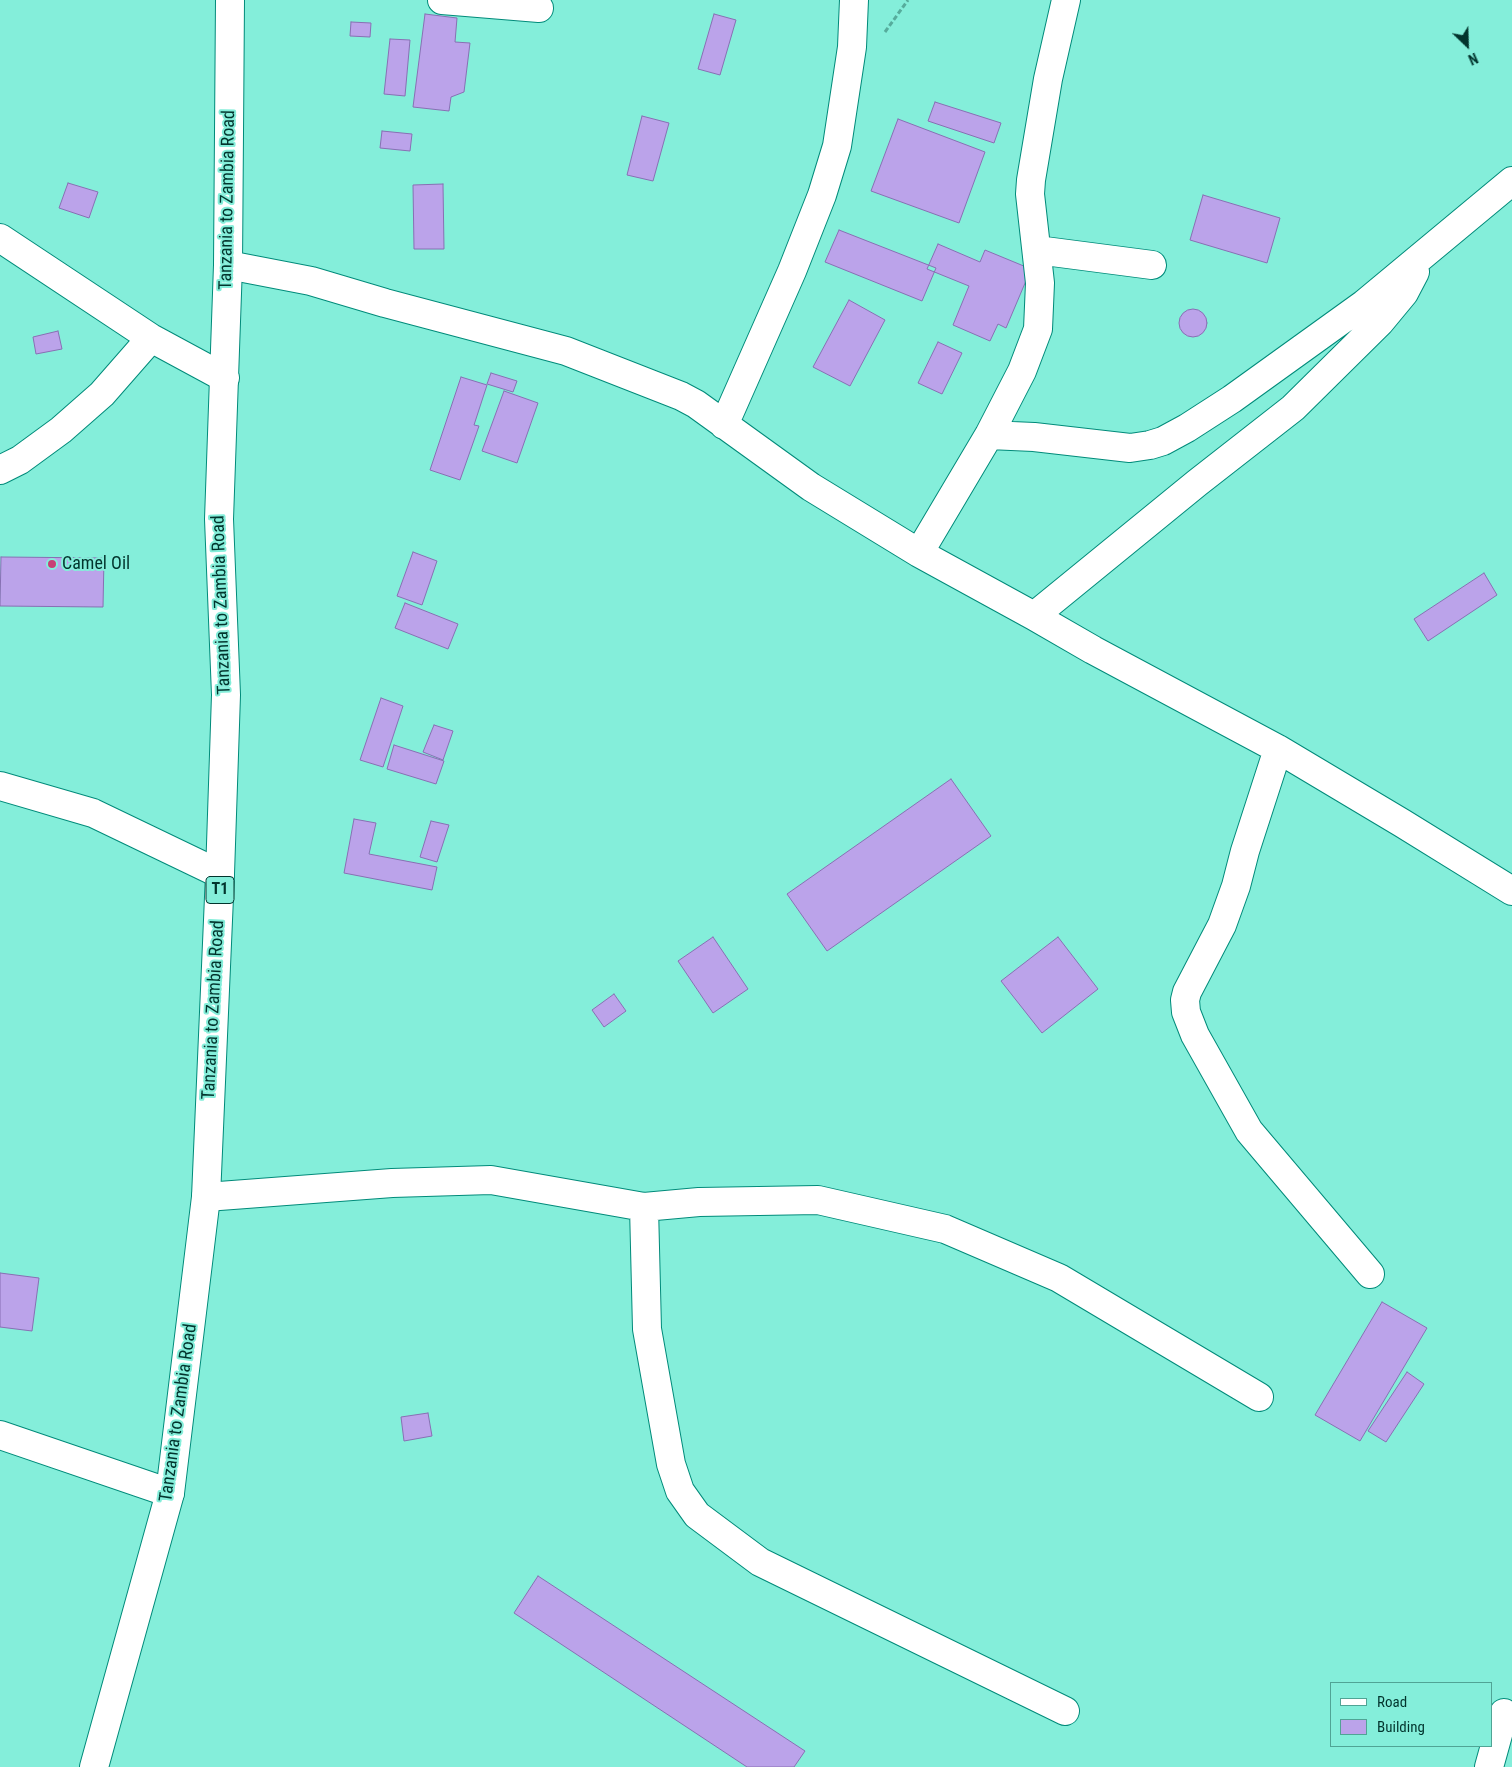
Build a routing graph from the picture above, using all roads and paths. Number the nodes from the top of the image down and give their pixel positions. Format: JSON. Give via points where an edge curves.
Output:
{"nodes":[{"id":1,"x":230,"y":0,"type":"edge"},
{"id":2,"x":442,"y":0,"type":"edge"},
{"id":3,"x":854,"y":0,"type":"edge"},
{"id":4,"x":1066,"y":0,"type":"edge"},
{"id":5,"x":539,"y":8,"type":"dead end"},
{"id":6,"x":1512,"y":181,"type":"edge"},
{"id":7,"x":0,"y":238,"type":"edge"},
{"id":8,"x":1037,"y":250,"type":"junction"},
{"id":9,"x":1427,"y":252,"type":"junction"},
{"id":10,"x":228,"y":265,"type":"junction"},
{"id":11,"x":1152,"y":265,"type":"dead end"},
{"id":12,"x":151,"y":338,"type":"junction"},
{"id":13,"x":225,"y":378,"type":"junction"},
{"id":14,"x":724,"y":425,"type":"junction"},
{"id":15,"x":989,"y":436,"type":"junction"},
{"id":16,"x":0,"y":470,"type":"edge"},
{"id":17,"x":919,"y":553,"type":"junction"},
{"id":18,"x":1034,"y":616,"type":"junction"},
{"id":19,"x":1278,"y":749,"type":"junction"},
{"id":20,"x":0,"y":786,"type":"edge"},
{"id":21,"x":220,"y":874,"type":"junction"},
{"id":22,"x":1512,"y":891,"type":"edge"},
{"id":23,"x":206,"y":1197,"type":"junction"},
{"id":24,"x":644,"y":1207,"type":"junction"},
{"id":25,"x":1370,"y":1274,"type":"dead end"},
{"id":26,"x":1259,"y":1397,"type":"dead end"},
{"id":27,"x":0,"y":1436,"type":"edge"},
{"id":28,"x":170,"y":1493,"type":"junction"},
{"id":29,"x":1065,"y":1710,"type":"dead end"},
{"id":30,"x":1504,"y":1713,"type":"dead end"},
{"id":31,"x":94,"y":1767,"type":"edge"},
{"id":32,"x":1489,"y":1767,"type":"edge"}],
"edges":[{"from":1,"to":10,"type":"main road","name":"Tanzania to Zambia Road","number":"T1"},
{"from":2,"to":5,"type":"main road"},
{"from":3,"to":14,"type":"main road","via":[[852,48],[837,146],[792,271]]},
{"from":4,"to":8,"type":"main road","via":[[1048,79],[1031,180]]},
{"from":6,"to":9,"type":"main road"},
{"from":7,"to":12,"type":"main road"},
{"from":8,"to":11,"type":"main road"},
{"from":8,"to":15,"type":"main road","via":[[1038,329],[1022,372]]},
{"from":9,"to":15,"type":"main road","via":[[1303,349],[1188,428],[1163,441],[1130,448],[1034,437]]},
{"from":9,"to":18,"type":"main road","via":[[1404,293],[1380,322],[1293,408]]},
{"from":10,"to":13,"type":"main road","name":"Tanzania to Zambia Road","number":"T1"},
{"from":10,"to":14,"type":"main road","via":[[311,281],[566,351],[681,396]]},
{"from":12,"to":13,"type":"main road"},
{"from":12,"to":16,"type":"main road","via":[[102,394],[61,430],[20,460]]},
{"from":13,"to":21,"type":"main road","name":"Tanzania to Zambia Road","number":"T1","via":[[219,520],[226,695]]},
{"from":14,"to":17,"type":"main road","via":[[811,487]]},
{"from":15,"to":17,"type":"main road"},
{"from":17,"to":18,"type":"main road"},
{"from":18,"to":19,"type":"main road"},
{"from":19,"to":22,"type":"main road"},
{"from":19,"to":25,"type":"main road","via":[[1222,925],[1186,992],[1186,1012],[1195,1035],[1249,1131]]},
{"from":20,"to":21,"type":"main road","via":[[94,813]]},
{"from":21,"to":23,"type":"main road","name":"Tanzania to Zambia Road","number":"T1"},
{"from":23,"to":24,"type":"main road","via":[[392,1183],[490,1180]]},
{"from":23,"to":28,"type":"main road","name":"Tanzania to Zambia Road","number":"T1"},
{"from":24,"to":26,"type":"main road","via":[[698,1202],[818,1200],[945,1229],[1059,1278]]},
{"from":24,"to":29,"type":"main road","via":[[647,1329],[670,1464],[680,1491],[697,1516],[760,1562]]},
{"from":27,"to":28,"type":"main road"},
{"from":28,"to":31,"type":"main road","name":"Tanzania to Zambia Road","number":"T1"},
{"from":30,"to":32,"type":"main road"}]}
